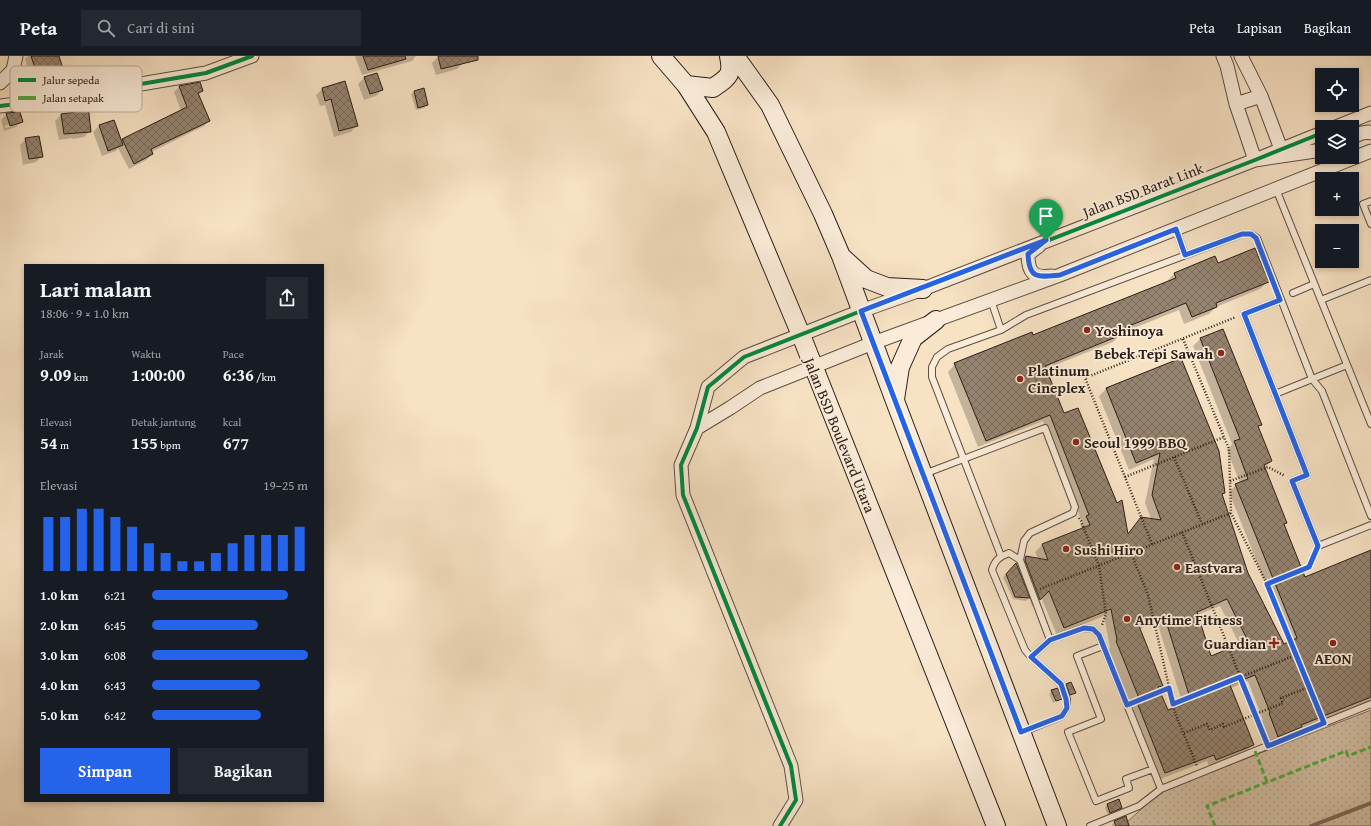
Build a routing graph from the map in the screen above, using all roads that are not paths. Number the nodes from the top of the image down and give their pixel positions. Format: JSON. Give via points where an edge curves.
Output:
{"nodes":[{"id":1,"x":16,"y":56,"type":"edge"},
{"id":2,"x":252,"y":56,"type":"edge"},
{"id":3,"x":661,"y":56,"type":"edge"},
{"id":4,"x":729,"y":56,"type":"edge"},
{"id":5,"x":735,"y":56,"type":"edge"},
{"id":6,"x":1223,"y":56,"type":"edge"},
{"id":7,"x":1241,"y":56,"type":"edge"},
{"id":8,"x":14,"y":66,"type":"edge"},
{"id":9,"x":10,"y":73,"type":"edge"},
{"id":10,"x":0,"y":83,"type":"edge"},
{"id":11,"x":142,"y":84,"type":"edge"},
{"id":12,"x":686,"y":86,"type":"junction"},
{"id":13,"x":1261,"y":96,"type":"junction"},
{"id":14,"x":1236,"y":104,"type":"junction"},
{"id":15,"x":10,"y":105,"type":"edge"},
{"id":16,"x":0,"y":106,"type":"edge"},
{"id":17,"x":1371,"y":113,"type":"edge"},
{"id":18,"x":1354,"y":120,"type":"edge"},
{"id":19,"x":1371,"y":133,"type":"edge"},
{"id":20,"x":1359,"y":134,"type":"edge"},
{"id":21,"x":1315,"y":136,"type":"edge"},
{"id":22,"x":1281,"y":149,"type":"junction"},
{"id":23,"x":1315,"y":151,"type":"edge"},
{"id":24,"x":1371,"y":151,"type":"edge"},
{"id":25,"x":1255,"y":160,"type":"junction"},
{"id":26,"x":1276,"y":189,"type":"junction"},
{"id":27,"x":1371,"y":201,"type":"edge"},
{"id":28,"x":1371,"y":224,"type":"edge"},
{"id":29,"x":1176,"y":229,"type":"junction"},
{"id":30,"x":1046,"y":240,"type":"junction"},
{"id":31,"x":1185,"y":255,"type":"junction"},
{"id":32,"x":841,"y":256,"type":"junction"},
{"id":33,"x":1060,"y":275,"type":"junction"},
{"id":34,"x":1371,"y":280,"type":"edge"},
{"id":35,"x":1314,"y":284,"type":"junction"},
{"id":36,"x":922,"y":288,"type":"junction"},
{"id":37,"x":1293,"y":293,"type":"dead end"},
{"id":38,"x":991,"y":300,"type":"junction"},
{"id":39,"x":1280,"y":300,"type":"junction"},
{"id":40,"x":1321,"y":300,"type":"junction"},
{"id":41,"x":861,"y":311,"type":"junction"},
{"id":42,"x":936,"y":320,"type":"junction"},
{"id":43,"x":1001,"y":330,"type":"junction"},
{"id":44,"x":801,"y":335,"type":"junction"},
{"id":45,"x":873,"y":343,"type":"junction"},
{"id":46,"x":1347,"y":365,"type":"junction"},
{"id":47,"x":813,"y":367,"type":"junction"},
{"id":48,"x":1312,"y":379,"type":"junction"},
{"id":49,"x":1275,"y":394,"type":"junction"},
{"id":50,"x":895,"y":401,"type":"junction"},
{"id":51,"x":1371,"y":424,"type":"edge"},
{"id":52,"x":697,"y":428,"type":"junction"},
{"id":53,"x":963,"y":459,"type":"junction"},
{"id":54,"x":923,"y":474,"type":"junction"},
{"id":55,"x":1371,"y":516,"type":"edge"},
{"id":56,"x":1371,"y":525,"type":"edge"},
{"id":57,"x":1001,"y":556,"type":"junction"},
{"id":58,"x":1020,"y":560,"type":"junction"},
{"id":59,"x":1050,"y":640,"type":"junction"},
{"id":60,"x":1103,"y":646,"type":"junction"},
{"id":61,"x":1031,"y":657,"type":"junction"},
{"id":62,"x":1371,"y":704,"type":"edge"},
{"id":63,"x":1021,"y":732,"type":"junction"},
{"id":64,"x":1152,"y":769,"type":"junction"},
{"id":65,"x":1161,"y":789,"type":"junction"},
{"id":66,"x":780,"y":826,"type":"edge"},
{"id":67,"x":996,"y":826,"type":"edge"},
{"id":68,"x":1057,"y":826,"type":"edge"},
{"id":69,"x":1090,"y":826,"type":"edge"}],
"edges":[{"from":1,"to":8,"type":"street"},
{"from":2,"to":11,"type":"street","via":[[206,73]]},
{"from":3,"to":12,"type":"main road","name":"Jalan BSD Boulevard Utara"},
{"from":4,"to":12,"type":"main road","via":[[732,68],[726,78],[713,88]]},
{"from":5,"to":32,"type":"main road","via":[[770,105]]},
{"from":6,"to":14,"type":"street"},
{"from":7,"to":13,"type":"street"},
{"from":9,"to":10,"type":"street"},
{"from":12,"to":44,"type":"main road","name":"Jalan BSD Boulevard Utara","via":[[716,132]]},
{"from":13,"to":14,"type":"street"},
{"from":13,"to":22,"type":"street"},
{"from":14,"to":25,"type":"street"},
{"from":15,"to":16,"type":"street"},
{"from":17,"to":18,"type":"street"},
{"from":19,"to":20,"type":"street"},
{"from":21,"to":22,"type":"street","name":"Jalan BSD Barat Link"},
{"from":22,"to":25,"type":"street","name":"Jalan BSD Barat Link"},
{"from":23,"to":25,"type":"street"},
{"from":24,"to":26,"type":"street"},
{"from":25,"to":30,"type":"street","name":"Jalan BSD Barat Link"},
{"from":26,"to":29,"type":"street"},
{"from":26,"to":35,"type":"lane"},
{"from":27,"to":28,"type":"lane","via":[[1363,204]]},
{"from":29,"to":31,"type":"lane"},
{"from":29,"to":33,"type":"street"},
{"from":30,"to":33,"type":"street","via":[[1028,254],[1028,266],[1031,272],[1040,277]]},
{"from":30,"to":36,"type":"street","name":"Jalan BSD Barat Link"},
{"from":31,"to":39,"type":"lane","via":[[1242,234],[1251,234],[1256,238]]},
{"from":31,"to":43,"type":"lane","via":[[1026,315]]},
{"from":32,"to":36,"type":"main road","via":[[866,279],[887,287]]},
{"from":32,"to":41,"type":"main road"},
{"from":33,"to":38,"type":"street"},
{"from":34,"to":40,"type":"lane"},
{"from":35,"to":37,"type":"lane"},
{"from":35,"to":40,"type":"lane"},
{"from":36,"to":41,"type":"street","name":"Jalan BSD Barat Link"},
{"from":38,"to":42,"type":"street"},
{"from":38,"to":43,"type":"lane"},
{"from":39,"to":48,"type":"lane"},
{"from":39,"to":49,"type":"lane","via":[[1244,314]]},
{"from":40,"to":46,"type":"lane"},
{"from":41,"to":44,"type":"street","name":"Jalan BSD Barat Link"},
{"from":41,"to":45,"type":"main road"},
{"from":42,"to":45,"type":"street"},
{"from":42,"to":50,"type":"main road","via":[[913,338],[900,366]]},
{"from":43,"to":53,"type":"lane","via":[[948,349],[937,357],[932,367],[932,377]]},
{"from":44,"to":47,"type":"main road","name":"Jalan BSD Boulevard Utara"},
{"from":44,"to":52,"type":"street","name":"Jalan BSD Barat Link","via":[[744,357],[708,386]]},
{"from":45,"to":47,"type":"street"},
{"from":45,"to":50,"type":"main road"},
{"from":46,"to":48,"type":"lane"},
{"from":46,"to":51,"type":"lane"},
{"from":47,"to":52,"type":"street","via":[[760,388]]},
{"from":47,"to":67,"type":"main road","name":"Jalan BSD Boulevard Utara"},
{"from":48,"to":49,"type":"lane"},
{"from":48,"to":55,"type":"lane","via":[[1322,390]]},
{"from":49,"to":56,"type":"lane","via":[[1307,475],[1292,481],[1318,546]]},
{"from":50,"to":54,"type":"main road"},
{"from":52,"to":66,"type":"street","name":"Jalan BSD Barat Link","via":[[681,465],[683,495],[791,766],[796,800]]},
{"from":53,"to":54,"type":"lane"},
{"from":53,"to":57,"type":"lane"},
{"from":53,"to":58,"type":"lane","via":[[1045,428],[1075,507],[1073,513],[1030,532],[1024,541]]},
{"from":54,"to":63,"type":"main road"},
{"from":57,"to":58,"type":"lane","via":[[1009,553]]},
{"from":57,"to":61,"type":"lane","via":[[992,570],[1025,650]]},
{"from":58,"to":59,"type":"lane"},
{"from":59,"to":60,"type":"lane","via":[[1084,628],[1093,629],[1099,635]]},
{"from":59,"to":61,"type":"lane"},
{"from":60,"to":64,"type":"lane"},
{"from":60,"to":64,"type":"lane","via":[[1076,656],[1101,719],[1068,732],[1096,801],[1129,788],[1126,779]]},
{"from":61,"to":63,"type":"lane","via":[[1061,684],[1067,708],[1062,716]]},
{"from":62,"to":65,"type":"lane"},
{"from":63,"to":68,"type":"main road"},
{"from":64,"to":65,"type":"lane"},
{"from":65,"to":69,"type":"lane","via":[[1139,806]]}]}
